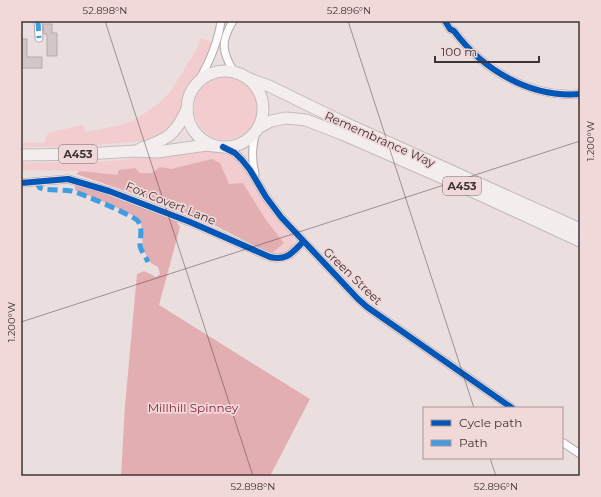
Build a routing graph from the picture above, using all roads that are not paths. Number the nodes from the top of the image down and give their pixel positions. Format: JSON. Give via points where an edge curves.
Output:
{"nodes":[{"id":1,"x":38,"y":21,"type":"edge"},
{"id":2,"x":220,"y":21,"type":"edge"},
{"id":3,"x":224,"y":21,"type":"edge"},
{"id":4,"x":233,"y":21,"type":"edge"},
{"id":5,"x":445,"y":21,"type":"edge"},
{"id":6,"x":450,"y":21,"type":"edge"},
{"id":7,"x":220,"y":29,"type":"junction"},
{"id":8,"x":454,"y":31,"type":"junction"},
{"id":9,"x":39,"y":38,"type":"dead end"},
{"id":10,"x":234,"y":72,"type":"junction"},
{"id":11,"x":247,"y":78,"type":"junction"},
{"id":12,"x":198,"y":82,"type":"junction"},
{"id":13,"x":580,"y":94,"type":"edge"},
{"id":14,"x":187,"y":109,"type":"junction"},
{"id":15,"x":257,"y":130,"type":"junction"},
{"id":16,"x":220,"y":146,"type":"junction"},
{"id":17,"x":136,"y":151,"type":"junction"},
{"id":18,"x":21,"y":155,"type":"edge"},
{"id":19,"x":256,"y":180,"type":"junction"},
{"id":20,"x":21,"y":183,"type":"edge"},
{"id":21,"x":580,"y":229,"type":"edge"},
{"id":22,"x":580,"y":241,"type":"edge"},
{"id":23,"x":303,"y":242,"type":"junction"},
{"id":24,"x":511,"y":407,"type":"edge"},
{"id":25,"x":563,"y":443,"type":"edge"},
{"id":26,"x":580,"y":454,"type":"edge"}],
"edges":[{"from":1,"to":9,"type":"street"},
{"from":2,"to":7,"type":"street"},
{"from":3,"to":7,"type":"street"},
{"from":4,"to":10,"type":"street","via":[[223,42],[227,59]]},
{"from":5,"to":8,"type":"street"},
{"from":6,"to":8,"type":"street"},
{"from":7,"to":12,"type":"street","via":[[211,57]]},
{"from":8,"to":13,"type":"street","via":[[479,59],[508,78],[546,91]]},
{"from":10,"to":11,"type":"highway"},
{"from":10,"to":12,"type":"highway","via":[[215,72]]},
{"from":11,"to":15,"type":"highway","via":[[261,95],[262,118]]},
{"from":11,"to":21,"type":"highway","name":"Remembrance Way","number":"A453"},
{"from":12,"to":14,"type":"highway","via":[[190,94]]},
{"from":14,"to":16,"type":"highway","via":[[193,128],[199,136]]},
{"from":14,"to":17,"type":"highway","number":"A453","via":[[176,130],[168,137]]},
{"from":15,"to":16,"type":"highway","via":[[238,145]]},
{"from":15,"to":19,"type":"street","name":"Green Street","via":[[252,158]]},
{"from":15,"to":22,"type":"highway","name":"Remembrance Way","number":"A453","via":[[271,121],[286,118],[306,120],[452,182]]},
{"from":16,"to":17,"type":"highway","number":"A453","via":[[207,145],[156,152]]},
{"from":16,"to":19,"type":"street","name":"Green Street","via":[[235,153]]},
{"from":17,"to":18,"type":"highway","number":"A453"},
{"from":19,"to":23,"type":"street","name":"Green Street"},
{"from":20,"to":23,"type":"street","name":"Fox Covert Lane","via":[[68,180],[110,191],[190,222],[270,258],[286,257]]},
{"from":23,"to":24,"type":"street","name":"Green Street","via":[[367,307]]},
{"from":25,"to":26,"type":"street"}]}
